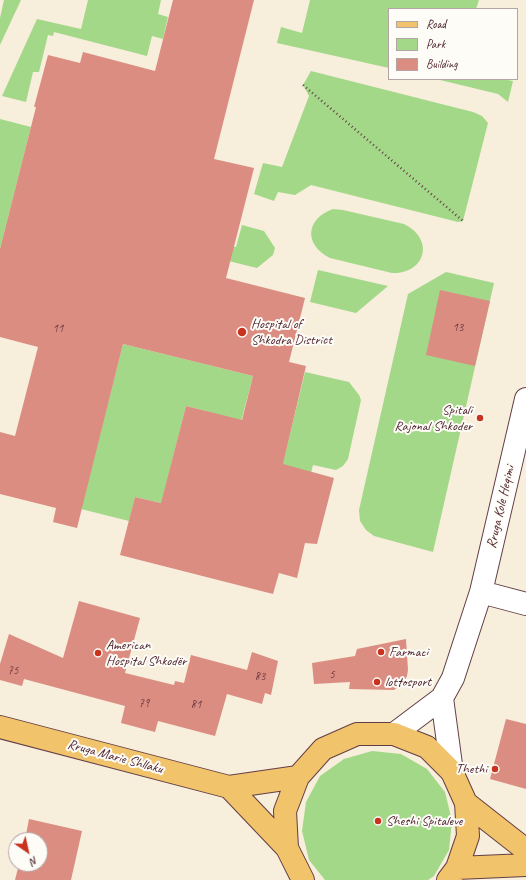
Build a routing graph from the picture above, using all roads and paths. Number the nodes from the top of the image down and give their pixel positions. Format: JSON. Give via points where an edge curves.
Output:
{"nodes":[{"id":1,"x":303,"y":85,"type":"dead end"},
{"id":2,"x":463,"y":221,"type":"dead end"},
{"id":3,"x":526,"y":398,"type":"edge"},
{"id":4,"x":481,"y":592,"type":"junction"},
{"id":5,"x":526,"y":604,"type":"edge"},
{"id":6,"x":442,"y":698,"type":"junction"},
{"id":7,"x":0,"y":727,"type":"edge"},
{"id":8,"x":394,"y":734,"type":"junction"},
{"id":9,"x":452,"y":772,"type":"junction"},
{"id":10,"x":298,"y":777,"type":"junction"},
{"id":11,"x":229,"y":787,"type":"junction"},
{"id":12,"x":466,"y":803,"type":"junction"},
{"id":13,"x":287,"y":848,"type":"junction"},
{"id":14,"x":526,"y":850,"type":"edge"},
{"id":15,"x":526,"y":865,"type":"edge"},
{"id":16,"x":452,"y":874,"type":"edge"},
{"id":17,"x":303,"y":880,"type":"edge"}],
"edges":[{"from":1,"to":2,"type":"path"},
{"from":3,"to":4,"type":"street","name":"Rruga Kole Heqimi"},
{"from":4,"to":5,"type":"street"},
{"from":4,"to":6,"type":"street","name":"Rruga Kole Heqimi","via":[[453,678]]},
{"from":6,"to":8,"type":"street"},
{"from":6,"to":9,"type":"street"},
{"from":7,"to":11,"type":"main road","name":"Rruga Marie Shllaku"},
{"from":8,"to":9,"type":"main road","via":[[427,747]]},
{"from":8,"to":10,"type":"main road","via":[[357,734],[323,749]]},
{"from":9,"to":12,"type":"main road"},
{"from":10,"to":11,"type":"main road"},
{"from":10,"to":13,"type":"main road","via":[[285,811]]},
{"from":11,"to":13,"type":"main road"},
{"from":12,"to":14,"type":"main road"},
{"from":12,"to":16,"type":"main road","via":[[468,836]]},
{"from":13,"to":17,"type":"main road"},
{"from":15,"to":16,"type":"main road"}]}
